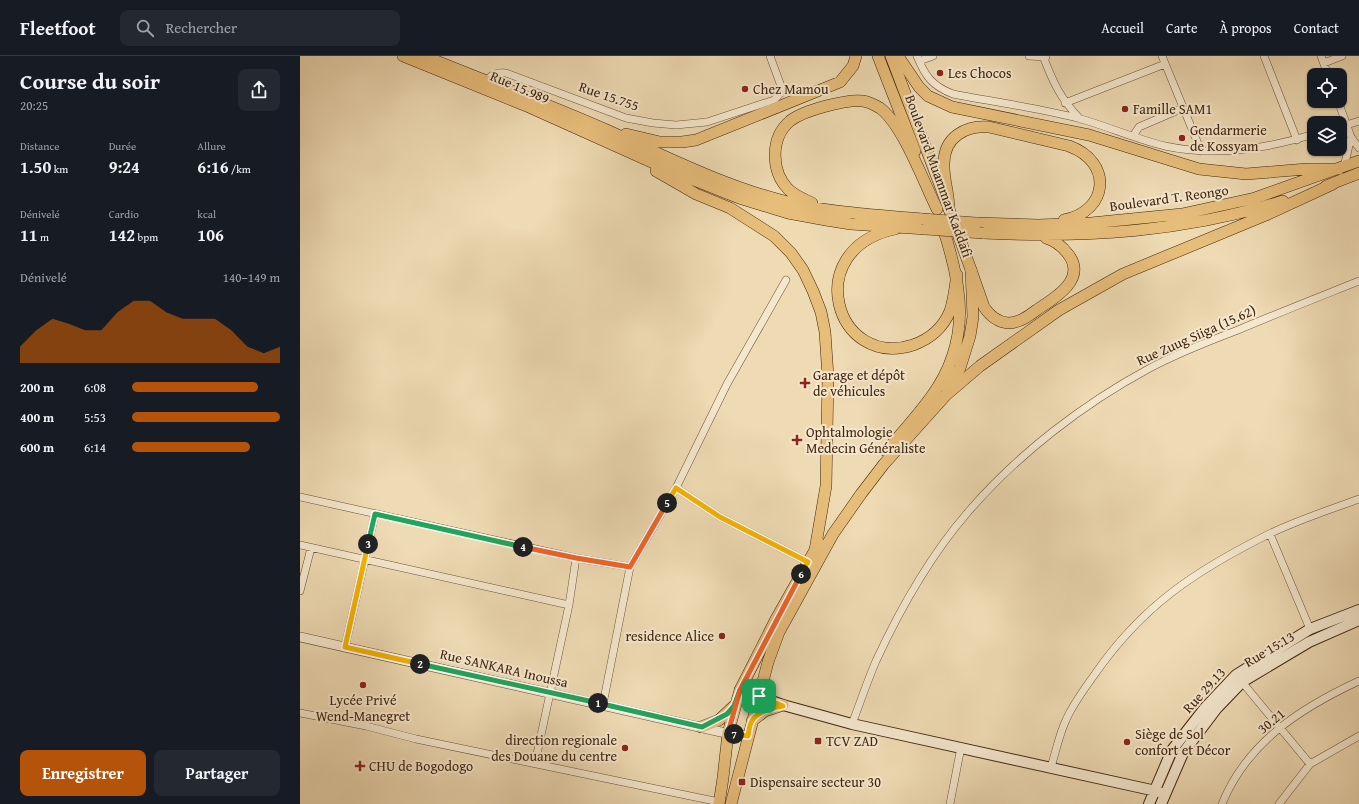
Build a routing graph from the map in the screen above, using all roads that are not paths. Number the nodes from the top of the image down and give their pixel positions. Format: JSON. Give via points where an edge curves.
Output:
{"nodes":[{"id":1,"x":770,"y":56,"type":"edge"},
{"id":2,"x":856,"y":56,"type":"edge"},
{"id":3,"x":878,"y":56,"type":"edge"},
{"id":4,"x":890,"y":56,"type":"edge"},
{"id":5,"x":898,"y":56,"type":"edge"},
{"id":6,"x":933,"y":56,"type":"edge"},
{"id":7,"x":1029,"y":56,"type":"edge"},
{"id":8,"x":1162,"y":56,"type":"edge"},
{"id":9,"x":1264,"y":56,"type":"edge"},
{"id":10,"x":1342,"y":56,"type":"edge"},
{"id":11,"x":407,"y":57,"type":"edge"},
{"id":12,"x":429,"y":57,"type":"edge"},
{"id":13,"x":1045,"y":57,"type":"edge"},
{"id":14,"x":918,"y":58,"type":"edge"},
{"id":15,"x":1323,"y":59,"type":"edge"},
{"id":16,"x":1165,"y":64,"type":"junction"},
{"id":17,"x":486,"y":80,"type":"junction"},
{"id":18,"x":1065,"y":103,"type":"junction"},
{"id":19,"x":1183,"y":108,"type":"junction"},
{"id":20,"x":1080,"y":119,"type":"junction"},
{"id":21,"x":1359,"y":121,"type":"edge"},
{"id":22,"x":1347,"y":125,"type":"edge"},
{"id":23,"x":1347,"y":132,"type":"edge"},
{"id":24,"x":606,"y":135,"type":"junction"},
{"id":25,"x":1133,"y":136,"type":"junction"},
{"id":26,"x":1307,"y":136,"type":"edge"},
{"id":27,"x":1351,"y":137,"type":"junction"},
{"id":28,"x":1297,"y":140,"type":"junction"},
{"id":29,"x":1359,"y":148,"type":"edge"},
{"id":30,"x":1201,"y":151,"type":"junction"},
{"id":31,"x":1359,"y":161,"type":"edge"},
{"id":32,"x":1341,"y":168,"type":"junction"},
{"id":33,"x":1359,"y":173,"type":"edge"},
{"id":34,"x":1333,"y":184,"type":"junction"},
{"id":35,"x":937,"y":209,"type":"junction"},
{"id":36,"x":949,"y":209,"type":"junction"},
{"id":37,"x":844,"y":212,"type":"junction"},
{"id":38,"x":924,"y":224,"type":"junction"},
{"id":39,"x":904,"y":228,"type":"junction"},
{"id":40,"x":1040,"y":231,"type":"junction"},
{"id":41,"x":970,"y":270,"type":"junction"},
{"id":42,"x":957,"y":275,"type":"junction"},
{"id":43,"x":786,"y":280,"type":"dead end"},
{"id":44,"x":1359,"y":281,"type":"edge"},
{"id":45,"x":946,"y":395,"type":"junction"},
{"id":46,"x":676,"y":488,"type":"junction"},
{"id":47,"x":300,"y":497,"type":"edge"},
{"id":48,"x":1359,"y":498,"type":"edge"},
{"id":49,"x":375,"y":514,"type":"junction"},
{"id":50,"x":1270,"y":534,"type":"junction"},
{"id":51,"x":300,"y":545,"type":"edge"},
{"id":52,"x":310,"y":548,"type":"junction"},
{"id":53,"x":815,"y":550,"type":"junction"},
{"id":54,"x":365,"y":558,"type":"junction"},
{"id":55,"x":576,"y":558,"type":"junction"},
{"id":56,"x":808,"y":562,"type":"junction"},
{"id":57,"x":630,"y":567,"type":"junction"},
{"id":58,"x":301,"y":586,"type":"edge"},
{"id":59,"x":569,"y":605,"type":"junction"},
{"id":60,"x":1359,"y":610,"type":"edge"},
{"id":61,"x":1359,"y":620,"type":"edge"},
{"id":62,"x":1310,"y":629,"type":"junction"},
{"id":63,"x":300,"y":637,"type":"edge"},
{"id":64,"x":345,"y":647,"type":"junction"},
{"id":65,"x":1359,"y":681,"type":"edge"},
{"id":66,"x":1242,"y":682,"type":"junction"},
{"id":67,"x":740,"y":690,"type":"junction"},
{"id":68,"x":551,"y":693,"type":"junction"},
{"id":69,"x":759,"y":696,"type":"junction"},
{"id":70,"x":603,"y":704,"type":"junction"},
{"id":71,"x":734,"y":706,"type":"junction"},
{"id":72,"x":783,"y":706,"type":"junction"},
{"id":73,"x":300,"y":713,"type":"edge"},
{"id":74,"x":752,"y":721,"type":"junction"},
{"id":75,"x":852,"y":724,"type":"junction"},
{"id":76,"x":702,"y":727,"type":"junction"},
{"id":77,"x":1279,"y":727,"type":"junction"},
{"id":78,"x":728,"y":733,"type":"junction"},
{"id":79,"x":748,"y":736,"type":"junction"},
{"id":80,"x":1359,"y":736,"type":"edge"},
{"id":81,"x":961,"y":747,"type":"junction"},
{"id":82,"x":535,"y":763,"type":"junction"},
{"id":83,"x":1310,"y":764,"type":"junction"},
{"id":84,"x":1051,"y":767,"type":"junction"},
{"id":85,"x":1154,"y":790,"type":"junction"},
{"id":86,"x":1165,"y":793,"type":"junction"},
{"id":87,"x":719,"y":803,"type":"edge"},
{"id":88,"x":731,"y":804,"type":"edge"},
{"id":89,"x":950,"y":804,"type":"edge"},
{"id":90,"x":1149,"y":804,"type":"edge"},
{"id":91,"x":1161,"y":804,"type":"edge"},
{"id":92,"x":1222,"y":804,"type":"edge"},
{"id":93,"x":1279,"y":804,"type":"edge"}],
"edges":[{"from":1,"to":17,"type":"street","name":"Rue 15.755","via":[[781,86],[780,94],[774,100],[707,122],[676,126],[626,118],[506,73],[492,74]]},
{"from":2,"to":24,"type":"main road","via":[[853,66],[840,82],[706,137],[682,142],[660,142]]},
{"from":3,"to":35,"type":"main road","name":"Boulevard Muammar Kaddafi"},
{"from":4,"to":36,"type":"main road","name":"Boulevard Muammar Kaddafi"},
{"from":5,"to":32,"type":"main road","via":[[928,96],[952,107],[1089,135],[1185,166],[1246,174]]},
{"from":6,"to":14,"type":"street"},
{"from":7,"to":13,"type":"street"},
{"from":8,"to":16,"type":"street"},
{"from":9,"to":28,"type":"street"},
{"from":10,"to":15,"type":"street"},
{"from":11,"to":24,"type":"main road","name":"Rue 15.989","via":[[529,107]]},
{"from":12,"to":17,"type":"main road"},
{"from":13,"to":18,"type":"street","via":[[1056,89]]},
{"from":14,"to":20,"type":"street","via":[[927,77],[939,88],[953,94]]},
{"from":16,"to":18,"type":"street"},
{"from":16,"to":19,"type":"street"},
{"from":17,"to":24,"type":"main road"},
{"from":18,"to":20,"type":"street"},
{"from":19,"to":25,"type":"street","via":[[1139,127]]},
{"from":19,"to":30,"type":"street"},
{"from":20,"to":25,"type":"street"},
{"from":21,"to":22,"type":"street"},
{"from":23,"to":27,"type":"street"},
{"from":24,"to":37,"type":"main road","via":[[640,146],[740,188],[793,204]]},
{"from":24,"to":39,"type":"main road","via":[[711,188],[774,208],[838,222]]},
{"from":24,"to":53,"type":"main road","via":[[696,194],[730,208],[756,223],[774,236],[803,270],[821,312],[826,332],[828,378],[826,486]]},
{"from":25,"to":30,"type":"street","via":[[1164,146]]},
{"from":26,"to":28,"type":"street"},
{"from":27,"to":29,"type":"street"},
{"from":27,"to":32,"type":"street"},
{"from":28,"to":30,"type":"street","via":[[1230,152]]},
{"from":31,"to":32,"type":"main road","name":"Boulevard T. Reongo"},
{"from":32,"to":40,"type":"main road","name":"Boulevard T. Reongo","via":[[1261,196],[1212,208]]},
{"from":33,"to":34,"type":"main road"},
{"from":34,"to":40,"type":"main road","via":[[1222,217],[1133,231]]},
{"from":34,"to":45,"type":"main road","via":[[1266,216],[1124,274],[1059,310],[980,366]]},
{"from":35,"to":37,"type":"main road","via":[[898,129],[881,109],[863,101],[824,107],[790,121],[779,137],[775,154],[775,166],[789,190],[822,207]]},
{"from":35,"to":42,"type":"main road","name":"Boulevard Muammar Kaddafi"},
{"from":36,"to":40,"type":"main road","via":[[944,162],[947,148],[965,129],[989,127],[1080,150],[1087,154],[1099,173],[1099,189],[1094,202],[1087,211]]},
{"from":36,"to":41,"type":"main road","name":"Boulevard Muammar Kaddafi"},
{"from":37,"to":38,"type":"main road"},
{"from":38,"to":39,"type":"main road"},
{"from":38,"to":40,"type":"main road","name":"Boulevard T. Reongo","bridge":true,"via":[[976,223]]},
{"from":38,"to":40,"type":"main road","bridge":true,"via":[[983,234]]},
{"from":39,"to":42,"type":"main road","via":[[872,237],[858,246],[844,262],[837,281],[838,298],[842,317],[855,333],[863,339],[888,348],[922,342],[938,330],[945,320],[950,310]]},
{"from":40,"to":41,"type":"main road","via":[[1064,248],[1071,257],[1075,270],[1064,291],[1022,319],[1010,323],[1000,322],[991,316],[984,307]]},
{"from":41,"to":45,"type":"main road","name":"Boulevard Muammar Kaddafi","via":[[973,317],[966,352]]},
{"from":42,"to":53,"type":"main road","name":"Boulevard Muammar Kaddafi","via":[[961,313],[958,332],[944,375],[930,398],[881,457]]},
{"from":43,"to":46,"type":"street","via":[[727,384]]},
{"from":44,"to":75,"type":"street","name":"Rue Zuug Siiga (15.62)","via":[[1151,367],[1072,418],[1038,444],[968,512],[936,554],[908,599],[875,662]]},
{"from":45,"to":69,"type":"main road","via":[[884,464],[833,534],[779,632]]},
{"from":46,"to":56,"type":"street","via":[[725,520]]},
{"from":46,"to":57,"type":"street"},
{"from":47,"to":49,"type":"street"},
{"from":48,"to":50,"type":"street"},
{"from":49,"to":54,"type":"street"},
{"from":49,"to":55,"type":"street"},
{"from":50,"to":62,"type":"street"},
{"from":50,"to":84,"type":"street","via":[[1178,586],[1127,632],[1082,692],[1066,720]]},
{"from":51,"to":52,"type":"street"},
{"from":52,"to":54,"type":"street"},
{"from":52,"to":58,"type":"street"},
{"from":53,"to":56,"type":"main road"},
{"from":54,"to":59,"type":"street"},
{"from":54,"to":64,"type":"street"},
{"from":55,"to":57,"type":"street"},
{"from":55,"to":59,"type":"street"},
{"from":56,"to":67,"type":"main road"},
{"from":57,"to":70,"type":"street"},
{"from":59,"to":68,"type":"street"},
{"from":60,"to":62,"type":"main road","name":"Rue 29.13"},
{"from":61,"to":66,"type":"main road","name":"Rue 15.13","via":[[1309,642]]},
{"from":62,"to":85,"type":"main road","name":"Rue 29.13","via":[[1236,675],[1224,686],[1172,750]]},
{"from":63,"to":64,"type":"street","name":"Rue SANKARA Inoussa"},
{"from":64,"to":68,"type":"street","name":"Rue SANKARA Inoussa"},
{"from":65,"to":77,"type":"street","name":"30.21","number":"30.21","via":[[1331,694]]},
{"from":66,"to":77,"type":"street"},
{"from":66,"to":86,"type":"main road","name":"Rue 15.13","via":[[1183,753]]},
{"from":67,"to":69,"type":"main road"},
{"from":67,"to":71,"type":"main road"},
{"from":68,"to":70,"type":"street","name":"Rue SANKARA Inoussa"},
{"from":68,"to":82,"type":"street"},
{"from":69,"to":72,"type":"main road"},
{"from":69,"to":74,"type":"main road"},
{"from":70,"to":76,"type":"street","name":"Rue SANKARA Inoussa"},
{"from":71,"to":76,"type":"main road","via":[[719,720]]},
{"from":71,"to":78,"type":"main road"},
{"from":72,"to":74,"type":"main road","via":[[765,711]]},
{"from":72,"to":75,"type":"main road"},
{"from":73,"to":82,"type":"street"},
{"from":74,"to":79,"type":"main road"},
{"from":75,"to":81,"type":"main road"},
{"from":76,"to":78,"type":"street","name":"Rue SANKARA Inoussa"},
{"from":77,"to":83,"type":"street"},
{"from":77,"to":92,"type":"street","name":"30.21","number":"30.21","via":[[1238,772]]},
{"from":78,"to":79,"type":"street","name":"Rue SANKARA Inoussa"},
{"from":78,"to":87,"type":"main road"},
{"from":79,"to":88,"type":"main road"},
{"from":80,"to":83,"type":"street"},
{"from":81,"to":84,"type":"main road"},
{"from":81,"to":89,"type":"street"},
{"from":82,"to":87,"type":"street"},
{"from":83,"to":93,"type":"street"},
{"from":84,"to":85,"type":"main road"},
{"from":85,"to":86,"type":"main road"},
{"from":85,"to":90,"type":"main road","name":"Rue 29.13"},
{"from":86,"to":91,"type":"main road","name":"Rue 15.13"}]}
